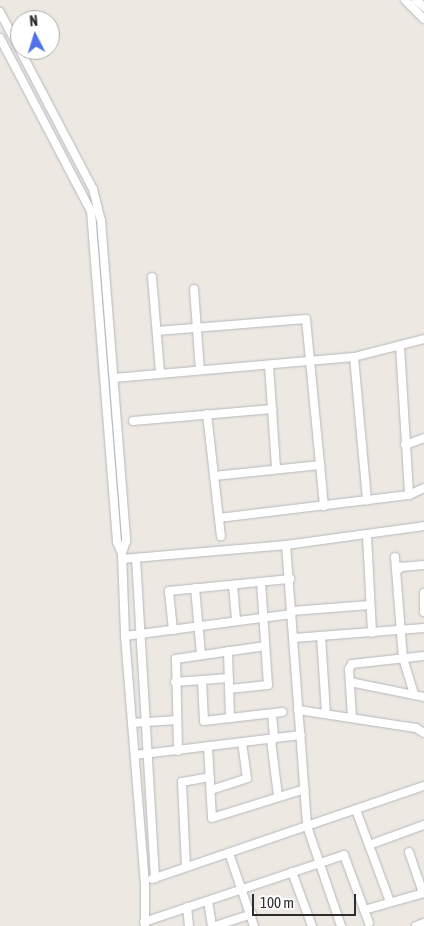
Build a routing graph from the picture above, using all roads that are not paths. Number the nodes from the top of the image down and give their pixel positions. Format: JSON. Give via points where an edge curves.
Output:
{"nodes":[{"id":1,"x":405,"y":0,"type":"edge"},
{"id":2,"x":416,"y":0,"type":"edge"},
{"id":3,"x":424,"y":7,"type":"edge"},
{"id":4,"x":0,"y":12,"type":"edge"},
{"id":5,"x":424,"y":19,"type":"edge"},
{"id":6,"x":10,"y":31,"type":"edge"},
{"id":7,"x":0,"y":38,"type":"edge"},
{"id":8,"x":3,"y":48,"type":"edge"},
{"id":9,"x":25,"y":60,"type":"edge"},
{"id":10,"x":152,"y":277,"type":"dead end"},
{"id":11,"x":194,"y":289,"type":"dead end"},
{"id":12,"x":196,"y":327,"type":"junction"},
{"id":13,"x":157,"y":331,"type":"junction"},
{"id":14,"x":424,"y":339,"type":"edge"},
{"id":15,"x":400,"y":346,"type":"junction"},
{"id":16,"x":354,"y":357,"type":"junction"},
{"id":17,"x":312,"y":362,"type":"junction"},
{"id":18,"x":269,"y":365,"type":"junction"},
{"id":19,"x":200,"y":370,"type":"junction"},
{"id":20,"x":160,"y":373,"type":"junction"},
{"id":21,"x":114,"y":378,"type":"junction"},
{"id":22,"x":272,"y":410,"type":"junction"},
{"id":23,"x":207,"y":414,"type":"junction"},
{"id":24,"x":133,"y":421,"type":"dead end"},
{"id":25,"x":424,"y":438,"type":"edge"},
{"id":26,"x":405,"y":445,"type":"junction"},
{"id":27,"x":320,"y":465,"type":"junction"},
{"id":28,"x":276,"y":469,"type":"junction"},
{"id":29,"x":214,"y":476,"type":"junction"},
{"id":30,"x":424,"y":488,"type":"edge"},
{"id":31,"x":409,"y":495,"type":"junction"},
{"id":32,"x":366,"y":500,"type":"junction"},
{"id":33,"x":324,"y":506,"type":"junction"},
{"id":34,"x":219,"y":518,"type":"junction"},
{"id":35,"x":424,"y":526,"type":"edge"},
{"id":36,"x":221,"y":536,"type":"dead end"},
{"id":37,"x":366,"y":536,"type":"junction"},
{"id":38,"x":286,"y":545,"type":"junction"},
{"id":39,"x":122,"y":556,"type":"junction"},
{"id":40,"x":396,"y":557,"type":"dead end"},
{"id":41,"x":136,"y":558,"type":"junction"},
{"id":42,"x":424,"y":565,"type":"edge"},
{"id":43,"x":397,"y":571,"type":"junction"},
{"id":44,"x":290,"y":579,"type":"junction"},
{"id":45,"x":261,"y":582,"type":"junction"},
{"id":46,"x":232,"y":585,"type":"junction"},
{"id":47,"x":195,"y":588,"type":"junction"},
{"id":48,"x":424,"y":593,"type":"edge"},
{"id":49,"x":370,"y":605,"type":"junction"},
{"id":50,"x":292,"y":612,"type":"junction"},
{"id":51,"x":424,"y":612,"type":"edge"},
{"id":52,"x":264,"y":616,"type":"junction"},
{"id":53,"x":236,"y":621,"type":"junction"},
{"id":54,"x":199,"y":627,"type":"junction"},
{"id":55,"x":424,"y":628,"type":"edge"},
{"id":56,"x":173,"y":630,"type":"junction"},
{"id":57,"x":399,"y":632,"type":"junction"},
{"id":58,"x":372,"y":633,"type":"junction"},
{"id":59,"x":140,"y":634,"type":"junction"},
{"id":60,"x":124,"y":636,"type":"junction"},
{"id":61,"x":321,"y":636,"type":"junction"},
{"id":62,"x":294,"y":638,"type":"junction"},
{"id":63,"x":265,"y":646,"type":"junction"},
{"id":64,"x":228,"y":651,"type":"junction"},
{"id":65,"x":201,"y":654,"type":"junction"},
{"id":66,"x":424,"y":656,"type":"edge"},
{"id":67,"x":403,"y":658,"type":"junction"},
{"id":68,"x":228,"y":678,"type":"junction"},
{"id":69,"x":202,"y":681,"type":"junction"},
{"id":70,"x":174,"y":682,"type":"junction"},
{"id":71,"x":350,"y":682,"type":"junction"},
{"id":72,"x":229,"y":689,"type":"junction"},
{"id":73,"x":414,"y":695,"type":"junction"},
{"id":74,"x":424,"y":697,"type":"edge"},
{"id":75,"x":298,"y":710,"type":"junction"},
{"id":76,"x":282,"y":712,"type":"dead end"},
{"id":77,"x":272,"y":714,"type":"junction"},
{"id":78,"x":326,"y":714,"type":"junction"},
{"id":79,"x":352,"y":717,"type":"junction"},
{"id":80,"x":230,"y":718,"type":"junction"},
{"id":81,"x":177,"y":720,"type":"junction"},
{"id":82,"x":132,"y":722,"type":"junction"},
{"id":83,"x":146,"y":722,"type":"junction"},
{"id":84,"x":424,"y":734,"type":"edge"},
{"id":85,"x":301,"y":735,"type":"junction"},
{"id":86,"x":272,"y":739,"type":"junction"},
{"id":87,"x":242,"y":744,"type":"junction"},
{"id":88,"x":208,"y":748,"type":"junction"},
{"id":89,"x":178,"y":751,"type":"junction"},
{"id":90,"x":148,"y":754,"type":"junction"},
{"id":91,"x":135,"y":755,"type":"junction"},
{"id":92,"x":210,"y":777,"type":"junction"},
{"id":93,"x":424,"y":786,"type":"edge"},
{"id":94,"x":305,"y":789,"type":"junction"},
{"id":95,"x":211,"y":790,"type":"junction"},
{"id":96,"x":278,"y":796,"type":"junction"},
{"id":97,"x":356,"y":810,"type":"junction"},
{"id":98,"x":308,"y":826,"type":"junction"},
{"id":99,"x":424,"y":826,"type":"edge"},
{"id":100,"x":369,"y":845,"type":"junction"},
{"id":101,"x":408,"y":852,"type":"dead end"},
{"id":102,"x":229,"y":853,"type":"junction"},
{"id":103,"x":318,"y":862,"type":"junction"},
{"id":104,"x":186,"y":867,"type":"junction"},
{"id":105,"x":292,"y":872,"type":"junction"},
{"id":106,"x":155,"y":878,"type":"junction"},
{"id":107,"x":145,"y":882,"type":"junction"},
{"id":108,"x":242,"y":888,"type":"junction"},
{"id":109,"x":423,"y":893,"type":"edge"},
{"id":110,"x":208,"y":901,"type":"junction"},
{"id":111,"x":390,"y":902,"type":"junction"},
{"id":112,"x":187,"y":907,"type":"junction"},
{"id":113,"x":364,"y":910,"type":"junction"},
{"id":114,"x":252,"y":914,"type":"junction"},
{"id":115,"x":369,"y":923,"type":"dead end"},
{"id":116,"x":424,"y":923,"type":"edge"},
{"id":117,"x":145,"y":924,"type":"edge"},
{"id":118,"x":189,"y":926,"type":"edge"},
{"id":119,"x":214,"y":926,"type":"edge"},
{"id":120,"x":254,"y":926,"type":"edge"},
{"id":121,"x":312,"y":926,"type":"edge"},
{"id":122,"x":341,"y":926,"type":"edge"},
{"id":123,"x":416,"y":926,"type":"edge"}],
"edges":[{"from":1,"to":5,"type":"street"},
{"from":2,"to":3,"type":"street"},
{"from":4,"to":6,"type":"street"},
{"from":7,"to":8,"type":"street"},
{"from":8,"to":39,"type":"street","via":[[91,210],[117,542]]},
{"from":9,"to":21,"type":"street","via":[[97,199]]},
{"from":10,"to":13,"type":"street"},
{"from":11,"to":12,"type":"street"},
{"from":12,"to":13,"type":"street"},
{"from":12,"to":17,"type":"street","via":[[306,319]]},
{"from":12,"to":19,"type":"street"},
{"from":13,"to":20,"type":"street"},
{"from":14,"to":15,"type":"street"},
{"from":15,"to":16,"type":"street"},
{"from":15,"to":26,"type":"street"},
{"from":16,"to":17,"type":"street"},
{"from":16,"to":32,"type":"street"},
{"from":17,"to":18,"type":"street"},
{"from":17,"to":27,"type":"street"},
{"from":18,"to":19,"type":"street"},
{"from":18,"to":22,"type":"street"},
{"from":19,"to":20,"type":"street"},
{"from":20,"to":21,"type":"street"},
{"from":21,"to":39,"type":"street","via":[[126,541]]},
{"from":22,"to":23,"type":"street"},
{"from":22,"to":28,"type":"street"},
{"from":23,"to":24,"type":"street"},
{"from":23,"to":29,"type":"street"},
{"from":25,"to":26,"type":"street"},
{"from":26,"to":31,"type":"street"},
{"from":27,"to":28,"type":"street"},
{"from":27,"to":33,"type":"street"},
{"from":28,"to":29,"type":"street"},
{"from":29,"to":34,"type":"street"},
{"from":30,"to":31,"type":"street"},
{"from":31,"to":32,"type":"street"},
{"from":32,"to":33,"type":"street"},
{"from":33,"to":34,"type":"street"},
{"from":34,"to":36,"type":"street"},
{"from":35,"to":37,"type":"street"},
{"from":37,"to":38,"type":"street"},
{"from":37,"to":49,"type":"street"},
{"from":38,"to":41,"type":"street"},
{"from":38,"to":44,"type":"street"},
{"from":39,"to":41,"type":"street"},
{"from":39,"to":60,"type":"street"},
{"from":40,"to":43,"type":"street"},
{"from":41,"to":59,"type":"street"},
{"from":42,"to":43,"type":"street","via":[[401,567]]},
{"from":43,"to":57,"type":"street"},
{"from":44,"to":45,"type":"street"},
{"from":44,"to":50,"type":"street"},
{"from":45,"to":46,"type":"street"},
{"from":45,"to":52,"type":"street"},
{"from":46,"to":47,"type":"street"},
{"from":46,"to":53,"type":"street"},
{"from":47,"to":54,"type":"street"},
{"from":47,"to":56,"type":"street","via":[[169,591]]},
{"from":48,"to":51,"type":"street"},
{"from":49,"to":50,"type":"street"},
{"from":49,"to":58,"type":"street"},
{"from":50,"to":52,"type":"street"},
{"from":50,"to":62,"type":"street"},
{"from":52,"to":53,"type":"street"},
{"from":52,"to":63,"type":"street"},
{"from":53,"to":54,"type":"street"},
{"from":54,"to":56,"type":"street"},
{"from":54,"to":65,"type":"street"},
{"from":55,"to":57,"type":"street"},
{"from":56,"to":59,"type":"street"},
{"from":57,"to":58,"type":"street"},
{"from":57,"to":67,"type":"street"},
{"from":58,"to":61,"type":"street"},
{"from":59,"to":60,"type":"street"},
{"from":59,"to":83,"type":"street"},
{"from":60,"to":82,"type":"street"},
{"from":61,"to":62,"type":"street"},
{"from":61,"to":78,"type":"street"},
{"from":62,"to":75,"type":"street"},
{"from":63,"to":64,"type":"street"},
{"from":63,"to":72,"type":"street","via":[[268,685]]},
{"from":64,"to":65,"type":"street"},
{"from":64,"to":68,"type":"street"},
{"from":65,"to":70,"type":"street","via":[[176,658]]},
{"from":66,"to":67,"type":"street"},
{"from":67,"to":71,"type":"street","via":[[356,662],[349,669]]},
{"from":67,"to":73,"type":"street"},
{"from":68,"to":69,"type":"street"},
{"from":68,"to":72,"type":"street"},
{"from":69,"to":70,"type":"street"},
{"from":69,"to":80,"type":"street","via":[[204,721]]},
{"from":70,"to":81,"type":"street"},
{"from":71,"to":73,"type":"street"},
{"from":71,"to":79,"type":"street"},
{"from":72,"to":80,"type":"street"},
{"from":73,"to":74,"type":"street"},
{"from":75,"to":78,"type":"street"},
{"from":75,"to":85,"type":"street"},
{"from":76,"to":77,"type":"street"},
{"from":77,"to":80,"type":"street"},
{"from":77,"to":86,"type":"street"},
{"from":78,"to":79,"type":"street"},
{"from":79,"to":84,"type":"street","via":[[416,728]]},
{"from":81,"to":83,"type":"street"},
{"from":81,"to":89,"type":"street"},
{"from":82,"to":83,"type":"street"},
{"from":82,"to":91,"type":"street"},
{"from":83,"to":90,"type":"street"},
{"from":85,"to":86,"type":"street"},
{"from":85,"to":94,"type":"street"},
{"from":86,"to":87,"type":"street"},
{"from":86,"to":96,"type":"street"},
{"from":87,"to":88,"type":"street"},
{"from":87,"to":95,"type":"street","via":[[247,778]]},
{"from":88,"to":89,"type":"street"},
{"from":88,"to":92,"type":"street"},
{"from":89,"to":90,"type":"street"},
{"from":90,"to":91,"type":"street"},
{"from":90,"to":106,"type":"street"},
{"from":91,"to":107,"type":"street"},
{"from":92,"to":95,"type":"street"},
{"from":92,"to":104,"type":"street","via":[[182,782]]},
{"from":93,"to":97,"type":"street"},
{"from":94,"to":96,"type":"street"},
{"from":94,"to":98,"type":"street"},
{"from":95,"to":96,"type":"street","via":[[212,818]]},
{"from":97,"to":98,"type":"street"},
{"from":97,"to":100,"type":"street"},
{"from":98,"to":102,"type":"street"},
{"from":98,"to":103,"type":"street"},
{"from":99,"to":100,"type":"street"},
{"from":100,"to":111,"type":"street"},
{"from":101,"to":109,"type":"street"},
{"from":102,"to":104,"type":"street"},
{"from":102,"to":108,"type":"street"},
{"from":103,"to":105,"type":"street"},
{"from":103,"to":113,"type":"street","via":[[344,855]]},
{"from":103,"to":122,"type":"street"},
{"from":104,"to":106,"type":"street"},
{"from":105,"to":108,"type":"street"},
{"from":105,"to":121,"type":"street"},
{"from":106,"to":107,"type":"street"},
{"from":107,"to":117,"type":"street"},
{"from":108,"to":110,"type":"street"},
{"from":108,"to":114,"type":"street"},
{"from":109,"to":111,"type":"street"},
{"from":110,"to":112,"type":"street"},
{"from":110,"to":119,"type":"street"},
{"from":111,"to":113,"type":"street"},
{"from":112,"to":117,"type":"street"},
{"from":112,"to":118,"type":"street"},
{"from":113,"to":115,"type":"street"},
{"from":114,"to":119,"type":"street"},
{"from":114,"to":120,"type":"street"},
{"from":116,"to":123,"type":"street"}]}
